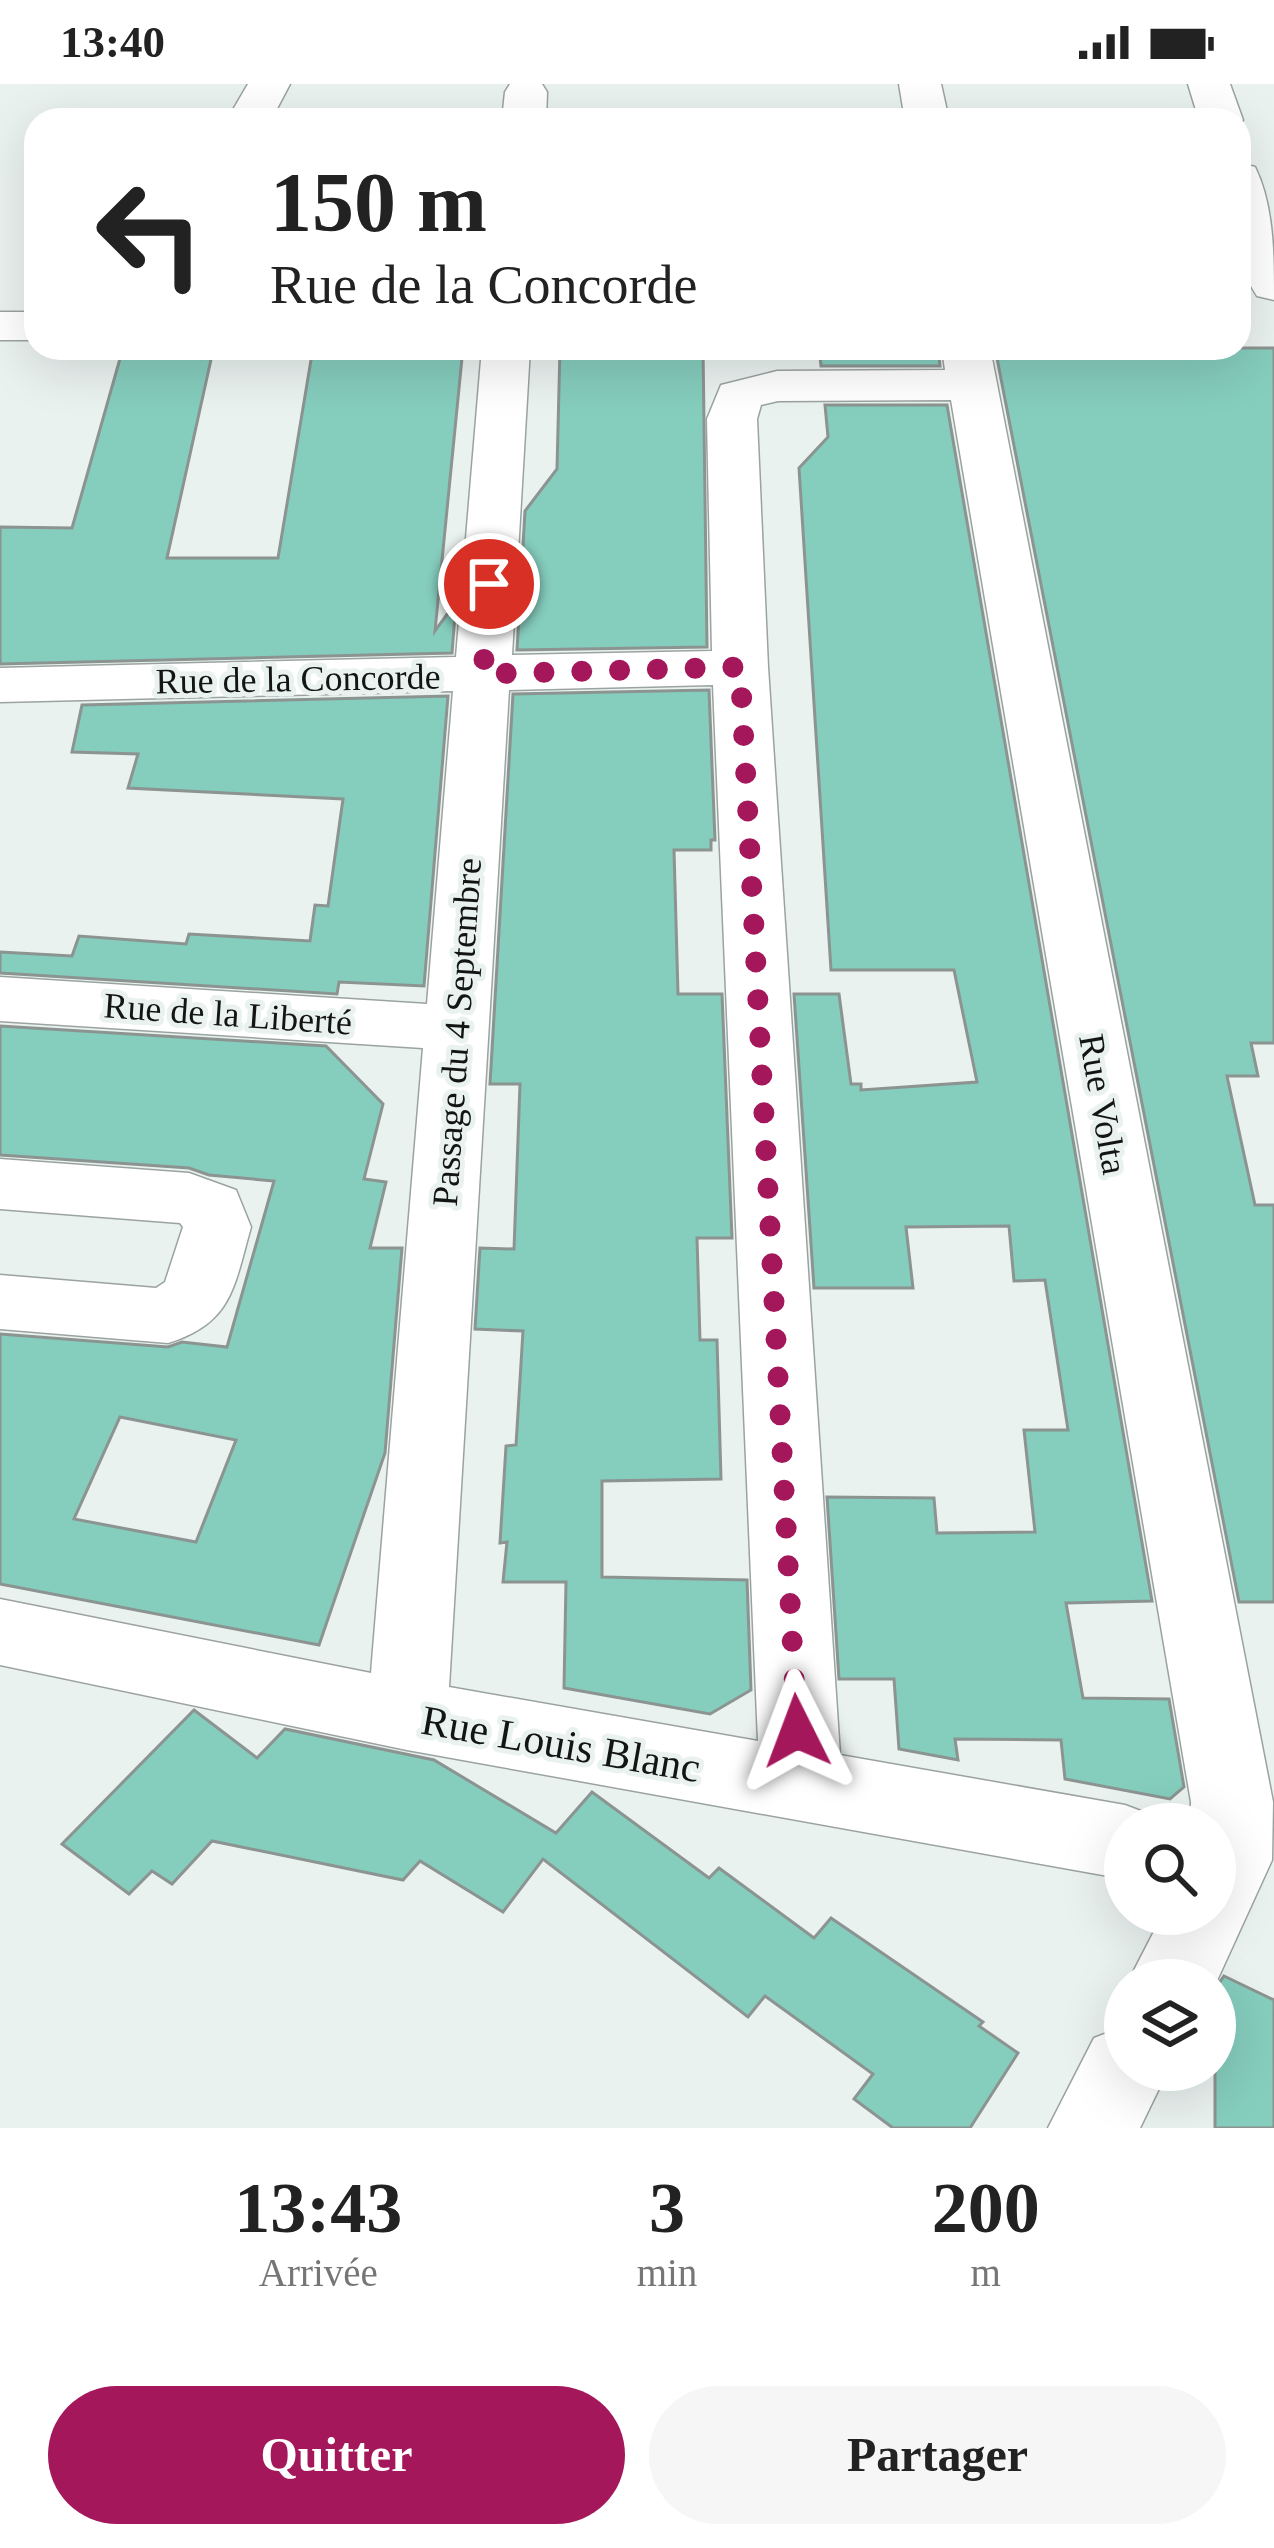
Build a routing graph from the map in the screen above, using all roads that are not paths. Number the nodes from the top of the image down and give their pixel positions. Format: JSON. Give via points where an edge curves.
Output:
{"nodes":[{"id":1,"x":1251,"y":209,"type":"edge"},
{"id":2,"x":1271,"y":264,"type":"edge"},
{"id":3,"x":505,"y":360,"type":"edge"},
{"id":4,"x":969,"y":367,"type":"edge"},
{"id":5,"x":740,"y":667,"type":"junction"},
{"id":6,"x":483,"y":674,"type":"junction"},
{"id":7,"x":0,"y":685,"type":"edge"},
{"id":8,"x":0,"y":999,"type":"edge"},
{"id":9,"x":456,"y":1028,"type":"junction"},
{"id":10,"x":0,"y":1184,"type":"edge"},
{"id":11,"x":0,"y":1302,"type":"edge"},
{"id":12,"x":0,"y":1632,"type":"edge"},
{"id":13,"x":407,"y":1715,"type":"junction"},
{"id":14,"x":801,"y":1787,"type":"junction"},
{"id":15,"x":1232,"y":1803,"type":"edge"},
{"id":16,"x":1104,"y":1838,"type":"edge"},
{"id":17,"x":1113,"y":2091,"type":"edge"},
{"id":18,"x":1093,"y":2128,"type":"edge"}],
"edges":[{"from":1,"to":2,"type":"street"},
{"from":3,"to":6,"type":"street","name":"Passage du 4 Septembre"},
{"from":4,"to":5,"type":"street","via":[[739,396],[732,418]]},
{"from":4,"to":15,"type":"street","name":"Rue Volta"},
{"from":5,"to":6,"type":"street","name":"Rue de la Concorde"},
{"from":5,"to":14,"type":"street"},
{"from":6,"to":7,"type":"street","name":"Rue de la Concorde"},
{"from":6,"to":9,"type":"street","name":"Passage du 4 Septembre"},
{"from":8,"to":9,"type":"street","name":"Rue de la Liberté"},
{"from":9,"to":13,"type":"street","name":"Passage du 4 Septembre"},
{"from":10,"to":11,"type":"street","via":[[189,1198],[212,1208],[217,1227],[195,1297],[168,1316]]},
{"from":12,"to":13,"type":"street","name":"Rue Louis Blanc"},
{"from":13,"to":14,"type":"street","name":"Rue Louis Blanc"},
{"from":14,"to":16,"type":"street","name":"Rue Louis Blanc"},
{"from":17,"to":18,"type":"street"}]}
